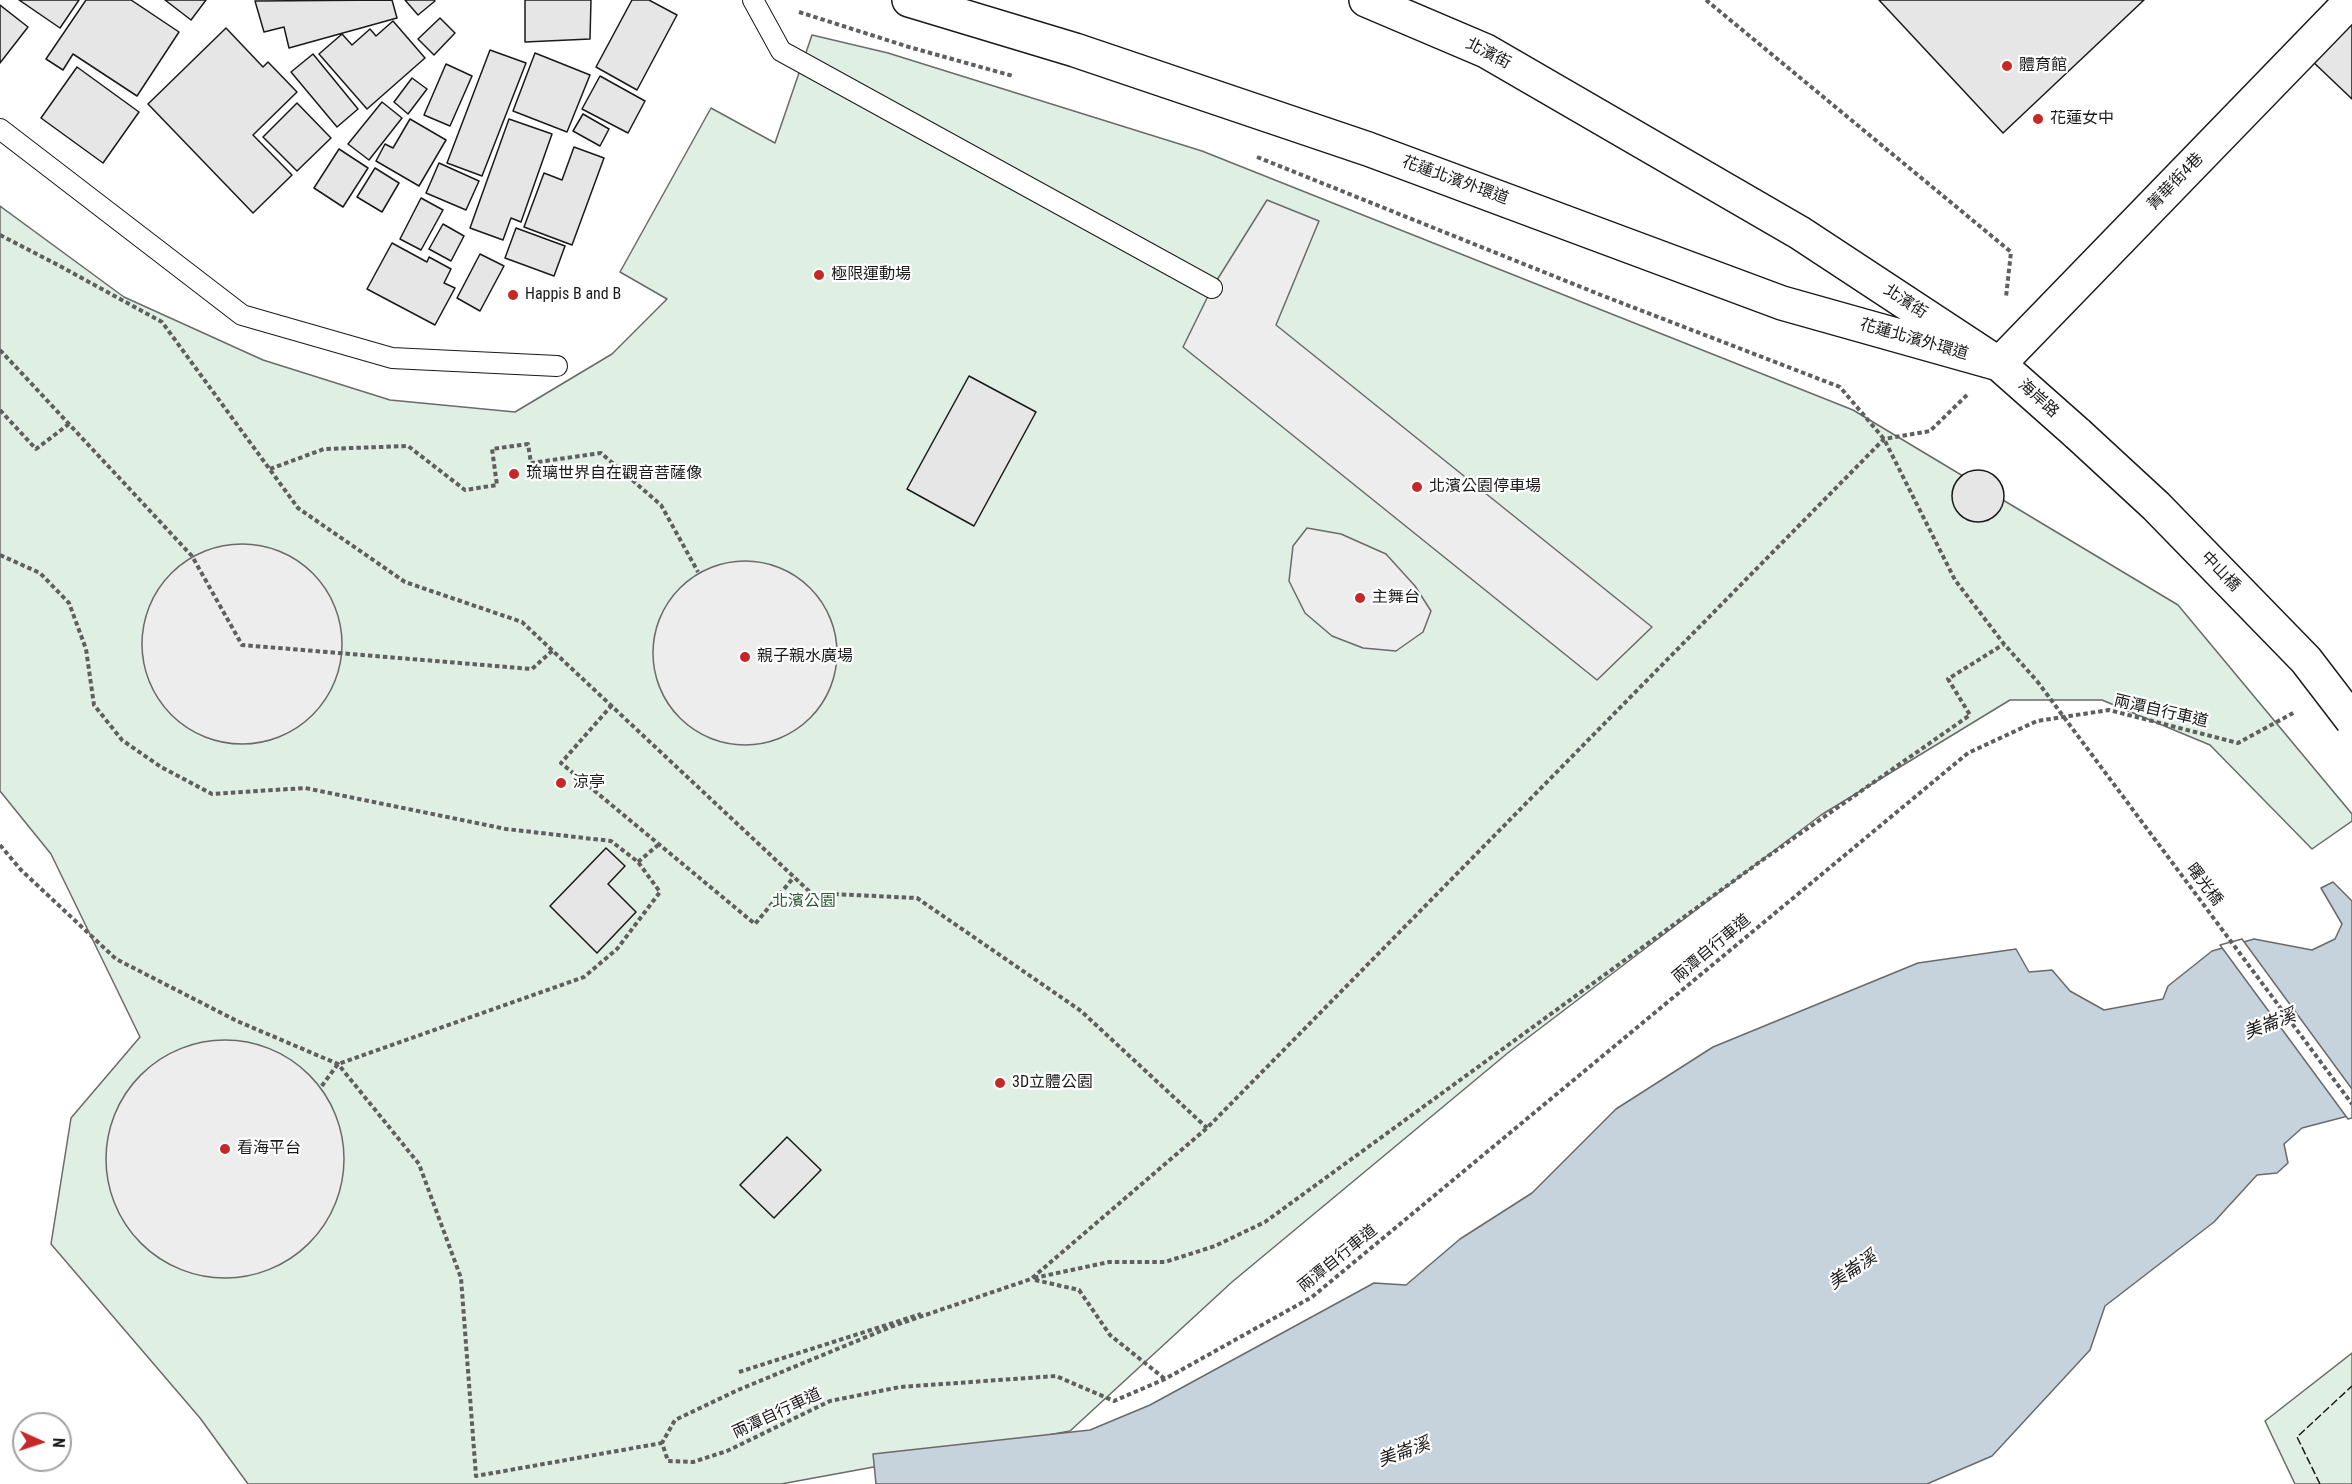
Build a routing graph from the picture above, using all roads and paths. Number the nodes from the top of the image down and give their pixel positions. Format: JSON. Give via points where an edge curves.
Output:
{"nodes":[{"id":1,"x":753,"y":0,"type":"edge"},
{"id":2,"x":909,"y":0,"type":"edge"},
{"id":3,"x":1366,"y":0,"type":"edge"},
{"id":4,"x":1706,"y":0,"type":"edge"},
{"id":5,"x":2352,"y":0,"type":"edge"},
{"id":6,"x":792,"y":10,"type":"dead end"},
{"id":7,"x":1023,"y":79,"type":"dead end"},
{"id":8,"x":0,"y":129,"type":"edge"},
{"id":9,"x":1254,"y":156,"type":"dead end"},
{"id":10,"x":0,"y":235,"type":"edge"},
{"id":11,"x":1212,"y":288,"type":"dead end"},
{"id":12,"x":0,"y":350,"type":"edge"},
{"id":13,"x":1999,"y":364,"type":"junction"},
{"id":14,"x":557,"y":366,"type":"dead end"},
{"id":15,"x":0,"y":410,"type":"edge"},
{"id":16,"x":69,"y":424,"type":"junction"},
{"id":17,"x":2078,"y":434,"type":"joint"},
{"id":18,"x":1884,"y":439,"type":"junction"},
{"id":19,"x":270,"y":469,"type":"junction"},
{"id":20,"x":0,"y":555,"type":"edge"},
{"id":21,"x":698,"y":572,"type":"dead end"},
{"id":22,"x":2004,"y":644,"type":"junction"},
{"id":23,"x":553,"y":651,"type":"junction"},
{"id":24,"x":612,"y":705,"type":"junction"},
{"id":25,"x":2352,"y":720,"type":"edge"},
{"id":26,"x":2238,"y":743,"type":"dead end"},
{"id":27,"x":0,"y":845,"type":"edge"},
{"id":28,"x":658,"y":845,"type":"junction"},
{"id":29,"x":638,"y":862,"type":"junction"},
{"id":30,"x":794,"y":877,"type":"junction"},
{"id":31,"x":338,"y":1064,"type":"junction"},
{"id":32,"x":321,"y":1087,"type":"dead end"},
{"id":33,"x":2352,"y":1104,"type":"edge"},
{"id":34,"x":1208,"y":1128,"type":"junction"},
{"id":35,"x":1031,"y":1279,"type":"junction"},
{"id":36,"x":739,"y":1372,"type":"dead end"},
{"id":37,"x":1165,"y":1379,"type":"junction"},
{"id":38,"x":662,"y":1443,"type":"junction"}],
"edges":[{"from":1,"to":11,"type":"lane","via":[[781,51]]},
{"from":2,"to":13,"type":"street","name":"花蓮北濱外環道","via":[[1075,50],[1368,149],[1782,303]]},
{"from":3,"to":13,"type":"street","name":"北濱街","via":[[1497,57],[1800,233]]},
{"from":4,"to":13,"type":"path","via":[[2011,252]]},
{"from":5,"to":13,"type":"street","name":"菁華街4巷"},
{"from":6,"to":7,"type":"path"},
{"from":8,"to":14,"type":"lane","via":[[242,315],[392,358]]},
{"from":9,"to":18,"type":"path","name":"曙光橋","via":[[1840,387]]},
{"from":10,"to":19,"type":"path","via":[[162,322]]},
{"from":12,"to":16,"type":"path"},
{"from":13,"to":17,"type":"street","name":"海岸路"},
{"from":13,"to":18,"type":"path","via":[[1930,431]]},
{"from":15,"to":16,"type":"path","via":[[36,449]]},
{"from":16,"to":23,"type":"path","via":[[192,556],[242,645],[532,669]]},
{"from":17,"to":25,"type":"street","name":"中山橋","bridge":true,"via":[[2156,506],[2306,660]]},
{"from":18,"to":22,"type":"path","name":"曙光橋","via":[[1955,580]]},
{"from":18,"to":34,"type":"path"},
{"from":19,"to":21,"type":"path","via":[[324,449],[408,446],[465,490],[497,485],[492,449],[528,444],[531,463],[601,453],[661,505]]},
{"from":19,"to":23,"type":"path","via":[[298,508],[405,582],[522,622]]},
{"from":20,"to":29,"type":"path","via":[[40,573],[69,603],[86,649],[94,705],[122,740],[161,767],[212,794],[305,788],[506,829],[610,841]]},
{"from":22,"to":33,"type":"path","name":"曙光橋","bridge":true,"via":[[2037,681]]},
{"from":22,"to":35,"type":"path","via":[[1948,680],[1970,715],[1761,861],[1265,1222],[1215,1246],[1165,1262],[1109,1262]]},
{"from":23,"to":24,"type":"path"},
{"from":24,"to":28,"type":"path","via":[[561,763]]},
{"from":24,"to":30,"type":"path"},
{"from":26,"to":37,"type":"path","name":"兩潭自行車道","via":[[2109,710],[2037,721],[1968,753],[1312,1297]]},
{"from":27,"to":31,"type":"path","via":[[21,870],[116,959],[237,1021]]},
{"from":28,"to":29,"type":"path"},
{"from":28,"to":30,"type":"path","via":[[755,924]]},
{"from":29,"to":31,"type":"path","via":[[660,892],[617,949],[584,977]]},
{"from":30,"to":34,"type":"path","via":[[811,893],[917,898],[1081,1011]]},
{"from":31,"to":32,"type":"path"},
{"from":31,"to":38,"type":"path","via":[[419,1164],[460,1278],[476,1476]]},
{"from":34,"to":35,"type":"path"},
{"from":35,"to":36,"type":"path"},
{"from":35,"to":37,"type":"path","via":[[1079,1290],[1110,1335]]},
{"from":35,"to":38,"type":"path","via":[[892,1326],[738,1390],[675,1420]]},
{"from":37,"to":38,"type":"path","name":"兩潭自行車道","via":[[1114,1401],[1056,1376],[900,1387],[830,1401],[727,1451],[693,1462],[668,1461]]}]}
